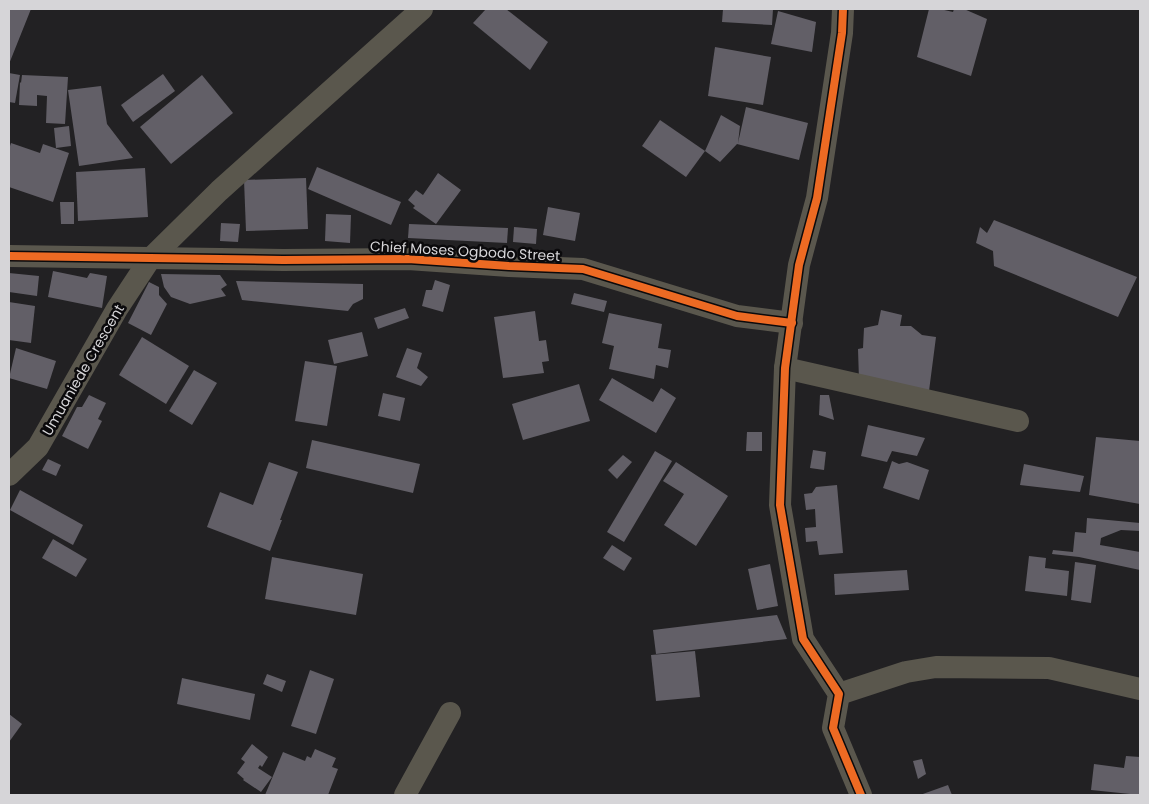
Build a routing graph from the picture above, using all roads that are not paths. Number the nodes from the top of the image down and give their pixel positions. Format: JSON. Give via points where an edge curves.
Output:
{"nodes":[{"id":1,"x":422,"y":9,"type":"edge"},
{"id":2,"x":843,"y":9,"type":"edge"},
{"id":3,"x":9,"y":256,"type":"edge"},
{"id":4,"x":150,"y":259,"type":"junction"},
{"id":5,"x":792,"y":322,"type":"junction"},
{"id":6,"x":785,"y":368,"type":"junction"},
{"id":7,"x":1018,"y":421,"type":"dead end"},
{"id":8,"x":9,"y":475,"type":"edge"},
{"id":9,"x":1140,"y":689,"type":"edge"},
{"id":10,"x":839,"y":694,"type":"junction"},
{"id":11,"x":450,"y":713,"type":"dead end"},
{"id":12,"x":405,"y":795,"type":"edge"},
{"id":13,"x":861,"y":795,"type":"edge"}],
"edges":[{"from":1,"to":4,"type":"street","name":"Umuaniede Crescent","via":[[219,190]]},
{"from":2,"to":5,"type":"street","via":[[817,198],[799,265]]},
{"from":3,"to":4,"type":"street","name":"Chief Moses Ogbodo Street"},
{"from":4,"to":5,"type":"street","name":"Chief Moses Ogbodo Street","via":[[408,259],[583,269],[737,316]]},
{"from":4,"to":8,"type":"street","name":"Umuaniede Crescent","via":[[117,309],[38,446]]},
{"from":5,"to":6,"type":"street"},
{"from":6,"to":7,"type":"street"},
{"from":6,"to":10,"type":"street","via":[[780,505],[792,582],[803,638]]},
{"from":9,"to":10,"type":"street","via":[[1049,668],[936,667],[906,672]]},
{"from":10,"to":13,"type":"street","via":[[833,728]]},
{"from":11,"to":12,"type":"street"}]}
